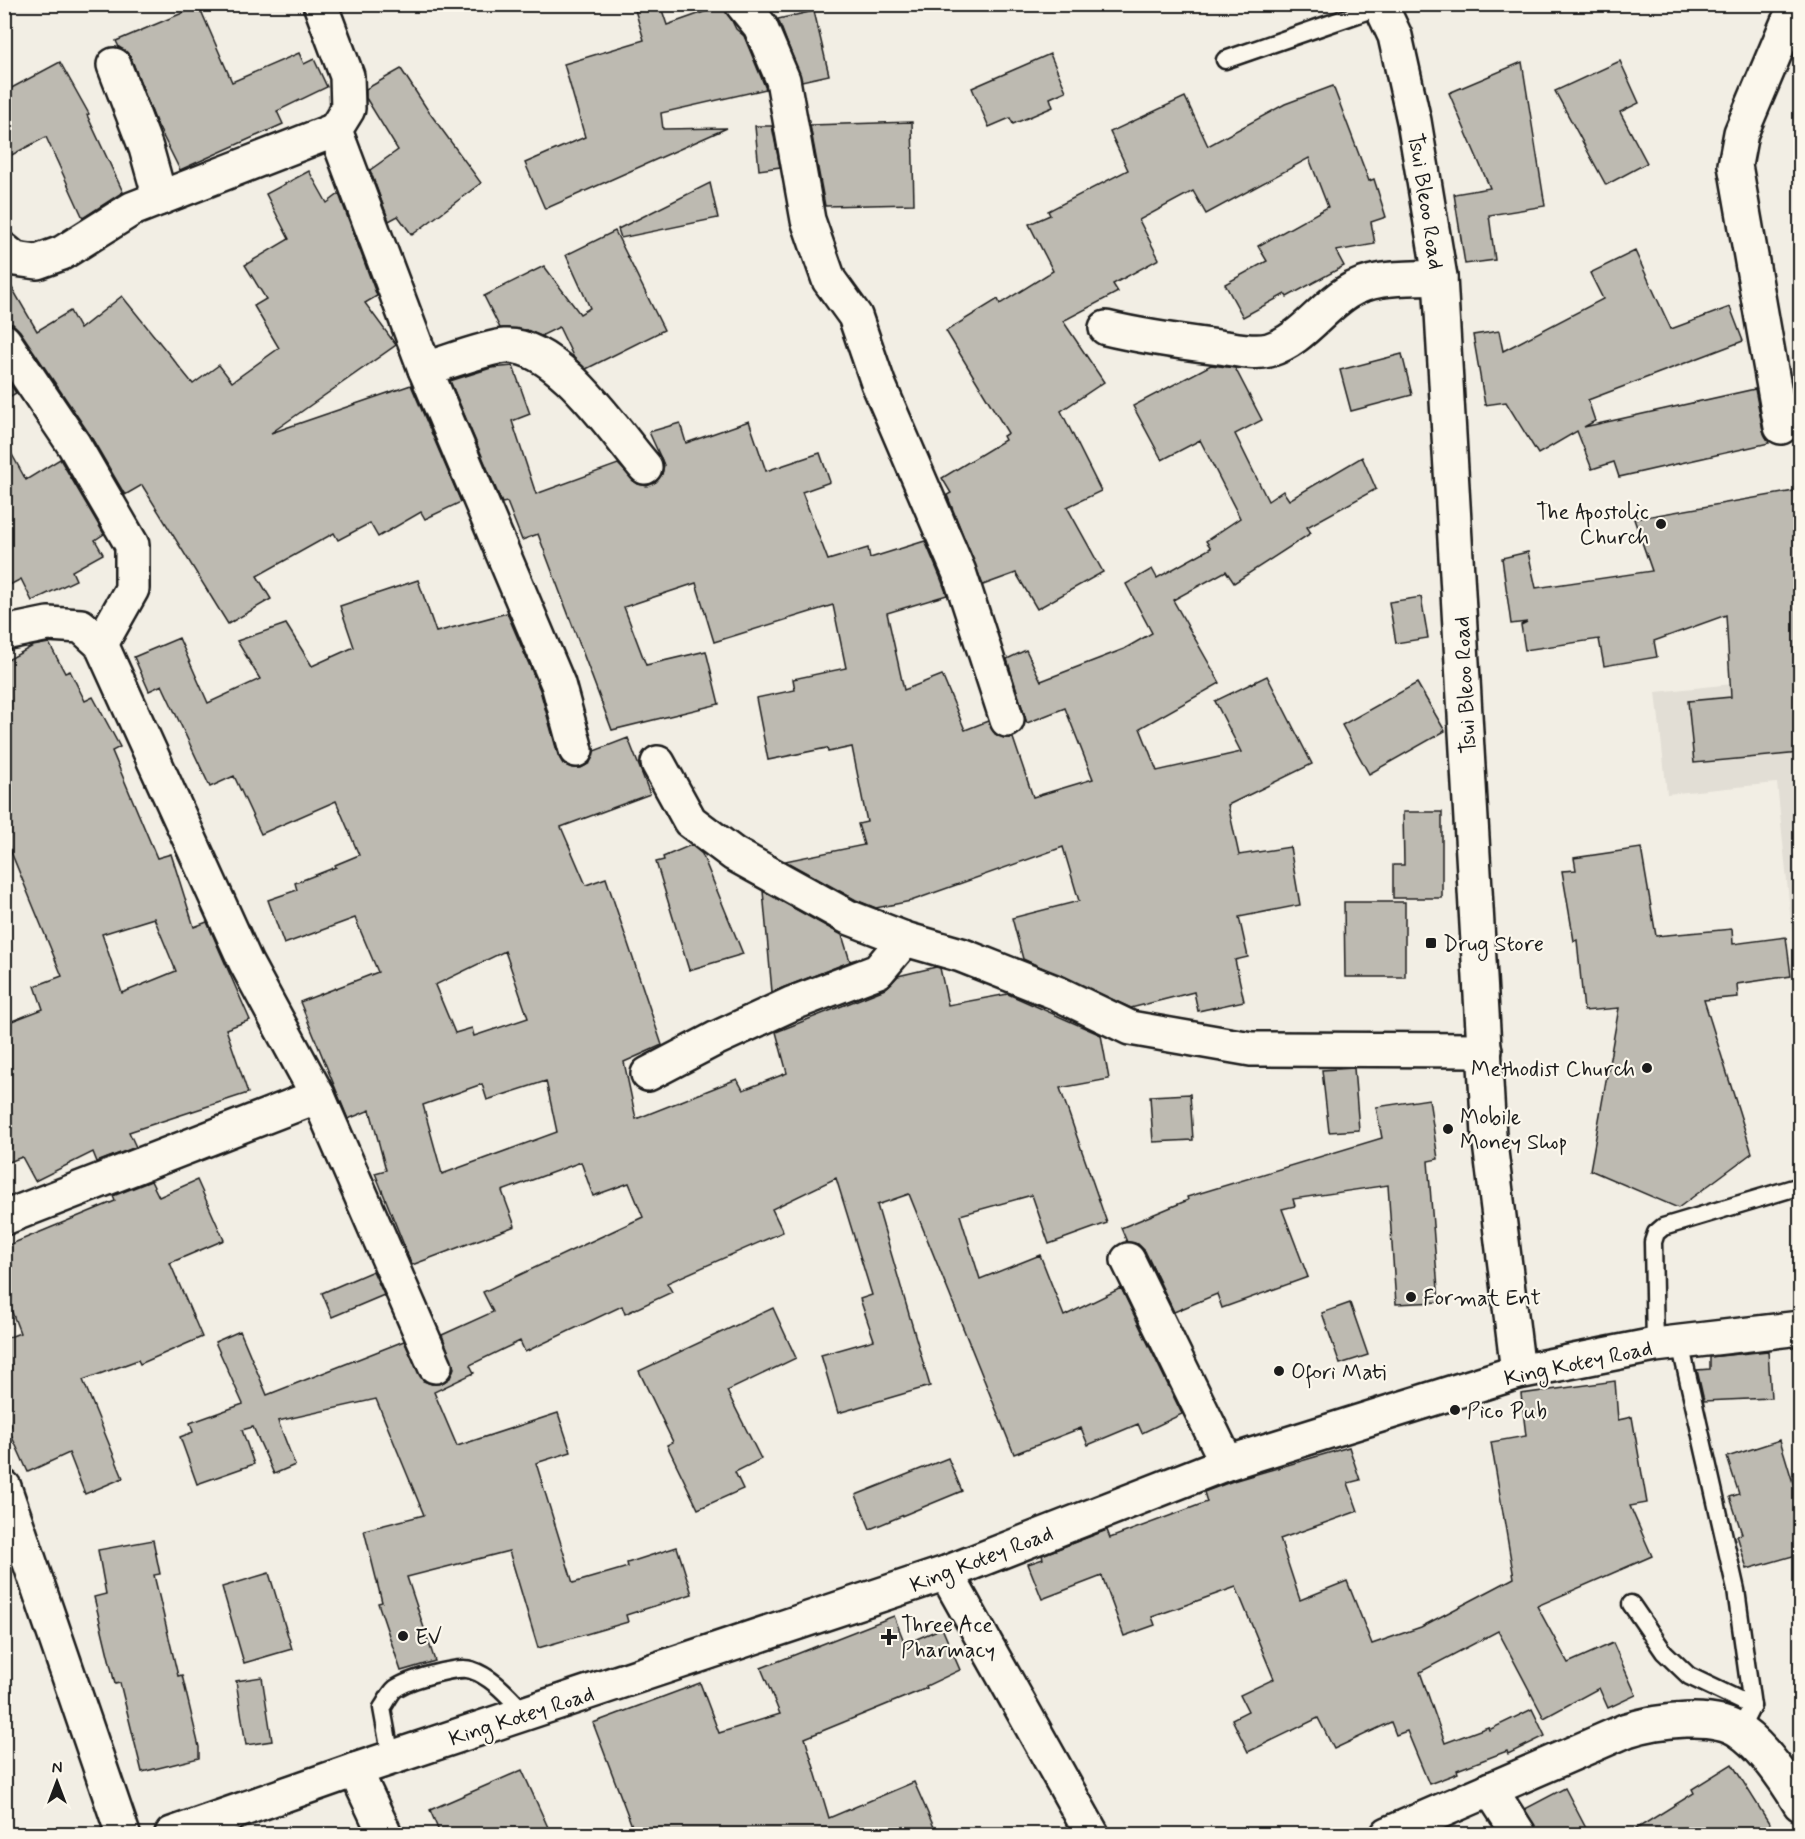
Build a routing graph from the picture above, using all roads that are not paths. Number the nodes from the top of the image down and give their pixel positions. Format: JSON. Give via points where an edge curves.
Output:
{"nodes":[{"id":1,"x":320,"y":4,"type":"edge"},
{"id":2,"x":742,"y":4,"type":"edge"},
{"id":3,"x":1380,"y":5,"type":"edge"},
{"id":4,"x":1800,"y":13,"type":"edge"},
{"id":5,"x":1225,"y":60,"type":"dead end"},
{"id":6,"x":114,"y":65,"type":"dead end"},
{"id":7,"x":335,"y":130,"type":"junction"},
{"id":8,"x":160,"y":198,"type":"junction"},
{"id":9,"x":4,"y":250,"type":"edge"},
{"id":10,"x":1440,"y":278,"type":"junction"},
{"id":11,"x":1106,"y":328,"type":"dead end"},
{"id":12,"x":4,"y":341,"type":"edge"},
{"id":13,"x":425,"y":369,"type":"junction"},
{"id":14,"x":1780,"y":427,"type":"dead end"},
{"id":15,"x":645,"y":467,"type":"dead end"},
{"id":16,"x":4,"y":633,"type":"edge"},
{"id":17,"x":100,"y":644,"type":"junction"},
{"id":18,"x":1007,"y":720,"type":"dead end"},
{"id":19,"x":576,"y":750,"type":"dead end"},
{"id":20,"x":658,"y":763,"type":"dead end"},
{"id":21,"x":905,"y":939,"type":"junction"},
{"id":22,"x":1485,"y":1050,"type":"junction"},
{"id":23,"x":648,"y":1074,"type":"dead end"},
{"id":24,"x":318,"y":1096,"type":"junction"},
{"id":25,"x":1800,"y":1186,"type":"edge"},
{"id":26,"x":4,"y":1218,"type":"edge"},
{"id":27,"x":1128,"y":1260,"type":"dead end"},
{"id":28,"x":1800,"y":1328,"type":"edge"},
{"id":29,"x":1667,"y":1344,"type":"junction"},
{"id":30,"x":435,"y":1366,"type":"dead end"},
{"id":31,"x":1518,"y":1372,"type":"junction"},
{"id":32,"x":1227,"y":1463,"type":"junction"},
{"id":33,"x":4,"y":1487,"type":"edge"},
{"id":34,"x":946,"y":1573,"type":"junction"},
{"id":35,"x":1631,"y":1604,"type":"dead end"},
{"id":36,"x":525,"y":1713,"type":"junction"},
{"id":37,"x":1746,"y":1718,"type":"junction"},
{"id":38,"x":391,"y":1758,"type":"junction"},
{"id":39,"x":355,"y":1770,"type":"junction"},
{"id":40,"x":1490,"y":1789,"type":"junction"},
{"id":41,"x":1800,"y":1804,"type":"edge"},
{"id":42,"x":123,"y":1834,"type":"edge"},
{"id":43,"x":172,"y":1834,"type":"edge"},
{"id":44,"x":385,"y":1834,"type":"edge"},
{"id":45,"x":1092,"y":1834,"type":"edge"},
{"id":46,"x":1388,"y":1834,"type":"edge"},
{"id":47,"x":1520,"y":1834,"type":"edge"}],
"edges":[{"from":1,"to":7,"type":"street","via":[[347,76],[348,109]]},
{"from":2,"to":18,"type":"street","via":[[759,26],[783,80],[808,220],[829,280],[855,316],[878,383],[959,572]]},
{"from":3,"to":5,"type":"lane"},
{"from":3,"to":10,"type":"street","name":"Tsui Bleoo Road","via":[[1395,36],[1414,121]]},
{"from":4,"to":14,"type":"street","via":[[1788,22],[1741,133],[1735,165]]},
{"from":6,"to":8,"type":"street","via":[[146,148]]},
{"from":7,"to":8,"type":"street"},
{"from":7,"to":13,"type":"street"},
{"from":8,"to":9,"type":"street","via":[[132,209],[62,253],[37,262],[15,259]]},
{"from":10,"to":11,"type":"street","via":[[1363,284],[1346,293],[1287,342],[1268,350],[1146,338]]},
{"from":10,"to":22,"type":"street","name":"Tsui Bleoo Road"},
{"from":12,"to":17,"type":"street","via":[[74,445],[132,545],[132,589]]},
{"from":13,"to":15,"type":"street","via":[[504,346],[528,349],[567,375]]},
{"from":13,"to":19,"type":"street","via":[[558,684]]},
{"from":16,"to":17,"type":"street","via":[[48,624],[81,626]]},
{"from":17,"to":24,"type":"street","via":[[246,963]]},
{"from":20,"to":21,"type":"street","via":[[690,821],[734,855],[848,917]]},
{"from":21,"to":22,"type":"street","via":[[962,955],[1140,1030],[1251,1049]]},
{"from":21,"to":23,"type":"street","via":[[878,971],[791,1004]]},
{"from":22,"to":31,"type":"street","name":"Tsui Bleoo Road","via":[[1489,1135]]},
{"from":24,"to":26,"type":"street"},
{"from":24,"to":30,"type":"street"},
{"from":25,"to":29,"type":"lane","via":[[1663,1227],[1656,1233],[1653,1242]]},
{"from":27,"to":32,"type":"street"},
{"from":28,"to":29,"type":"street","name":"King Kotey Road"},
{"from":29,"to":31,"type":"street","name":"King Kotey Road"},
{"from":29,"to":37,"type":"lane","via":[[1736,1590]]},
{"from":31,"to":32,"type":"street","name":"King Kotey Road"},
{"from":32,"to":34,"type":"street","name":"King Kotey Road"},
{"from":33,"to":42,"type":"street"},
{"from":34,"to":36,"type":"street","name":"King Kotey Road"},
{"from":34,"to":45,"type":"street"},
{"from":35,"to":37,"type":"lane","via":[[1664,1652],[1689,1676]]},
{"from":36,"to":38,"type":"street","name":"King Kotey Road"},
{"from":36,"to":38,"type":"lane","via":[[494,1682],[469,1669],[453,1669],[420,1679],[395,1689],[382,1708]]},
{"from":37,"to":40,"type":"street","via":[[1651,1722]]},
{"from":37,"to":41,"type":"street","via":[[1768,1760]]},
{"from":38,"to":39,"type":"street","name":"King Kotey Road"},
{"from":39,"to":43,"type":"street","name":"King Kotey Road"},
{"from":39,"to":44,"type":"street"},
{"from":40,"to":46,"type":"street"},
{"from":40,"to":47,"type":"street"}]}
